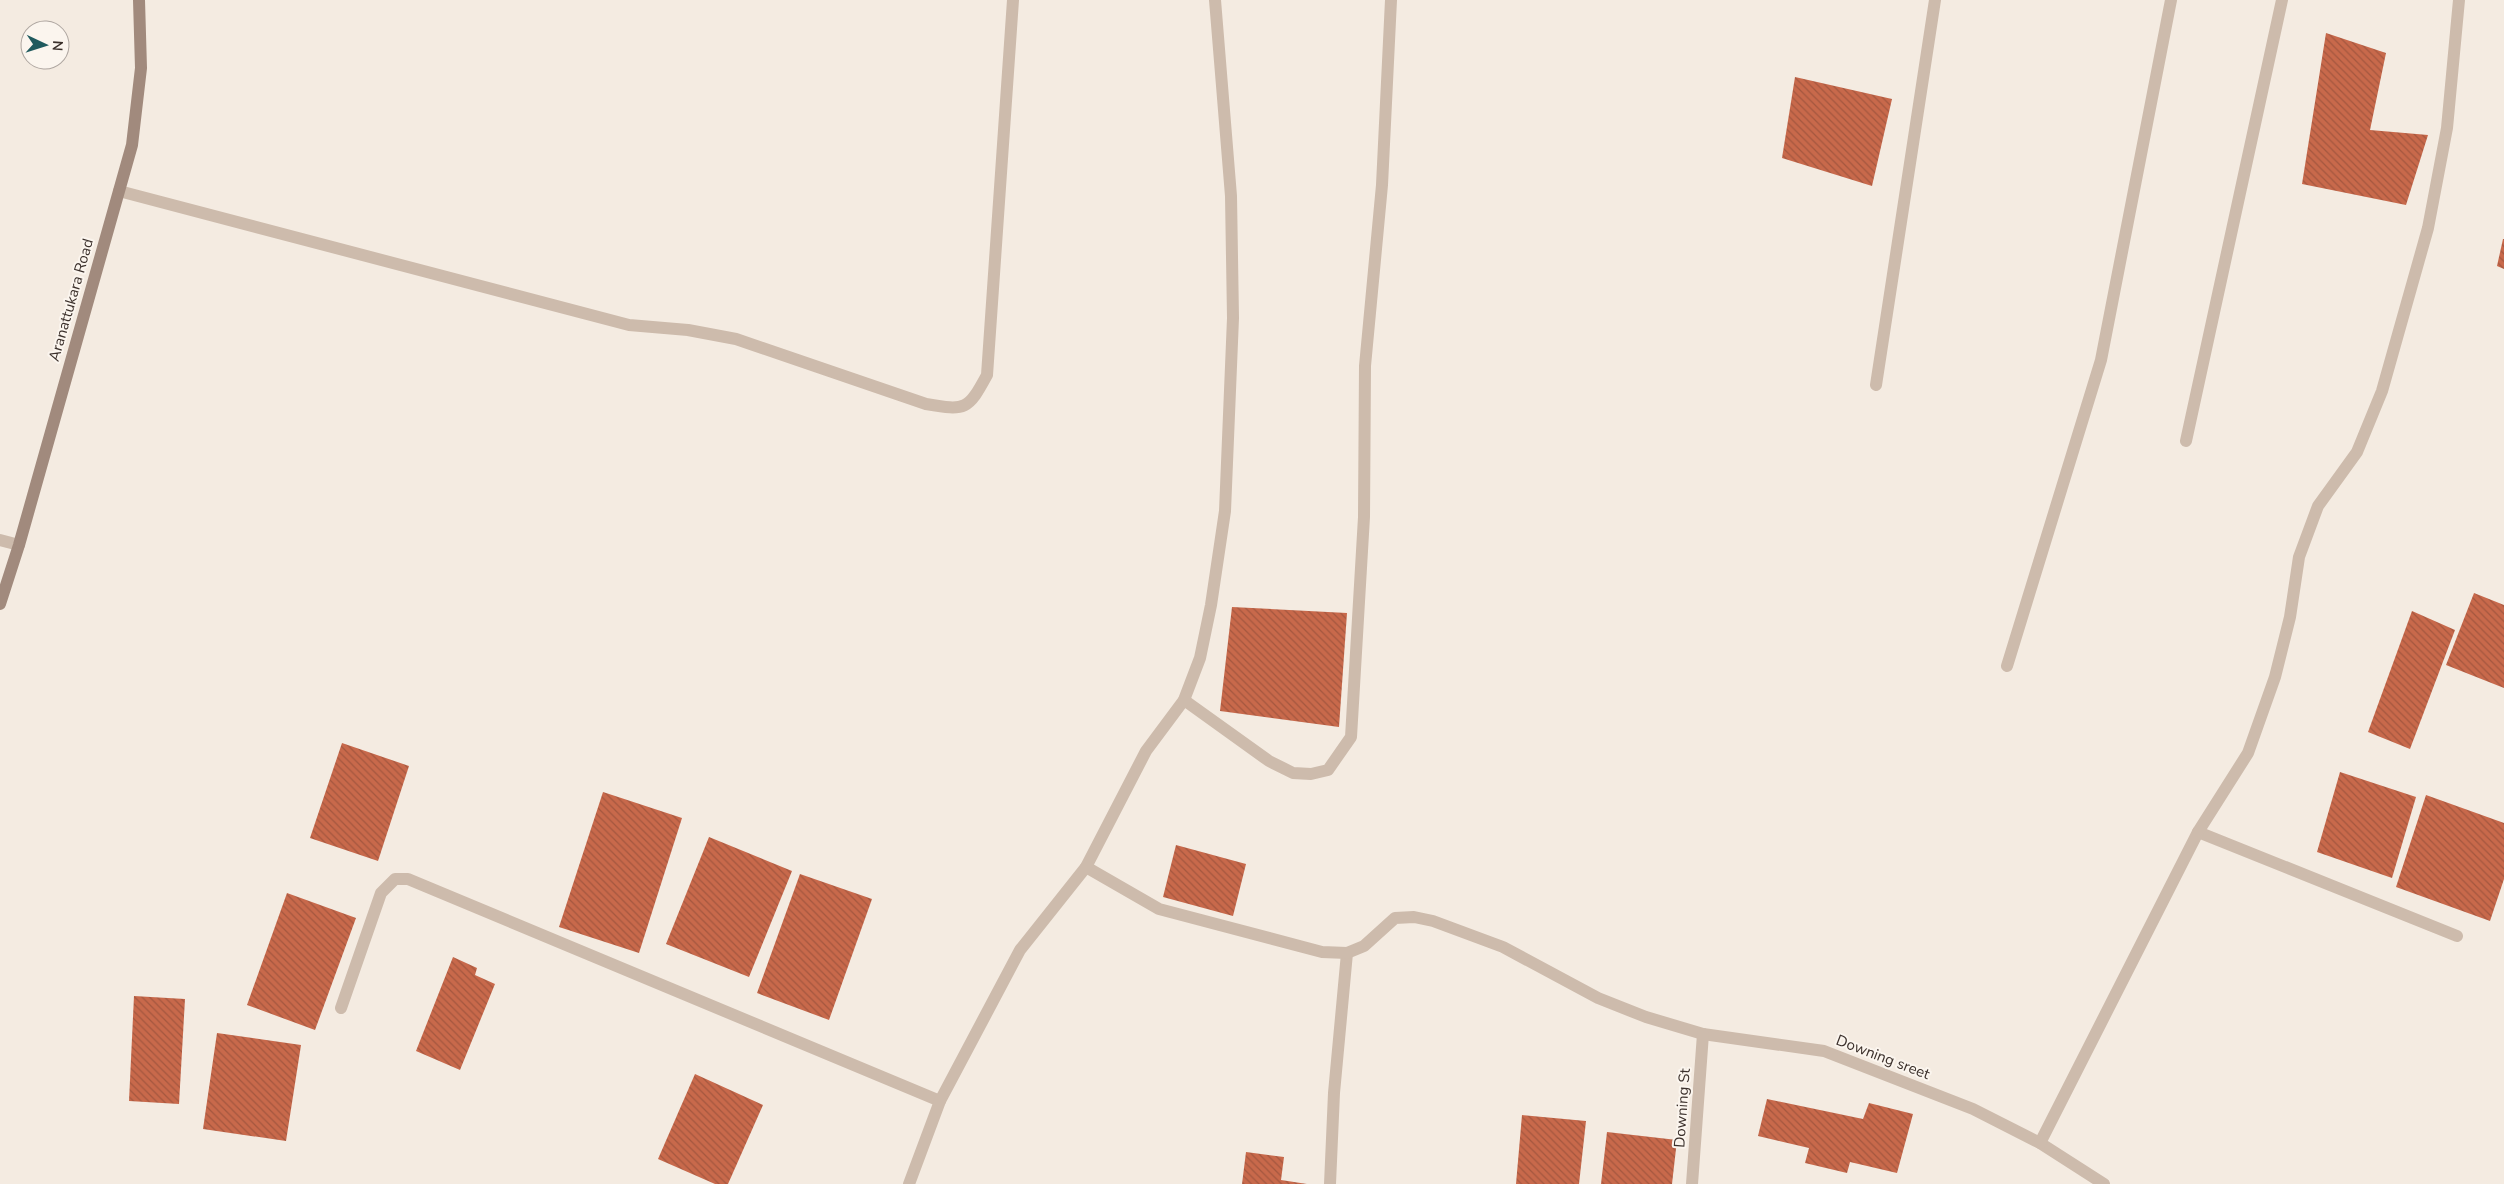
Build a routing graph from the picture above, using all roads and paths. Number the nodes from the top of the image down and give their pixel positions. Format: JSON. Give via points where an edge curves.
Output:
{"nodes":[{"id":1,"x":139,"y":0,"type":"edge"},
{"id":2,"x":1013,"y":0,"type":"edge"},
{"id":3,"x":1215,"y":0,"type":"edge"},
{"id":4,"x":1391,"y":0,"type":"edge"},
{"id":5,"x":1935,"y":0,"type":"edge"},
{"id":6,"x":2171,"y":0,"type":"edge"},
{"id":7,"x":2282,"y":0,"type":"edge"},
{"id":8,"x":2459,"y":0,"type":"edge"},
{"id":9,"x":119,"y":191,"type":"junction"},
{"id":10,"x":1876,"y":385,"type":"dead end"},
{"id":11,"x":2186,"y":441,"type":"dead end"},
{"id":12,"x":0,"y":540,"type":"edge"},
{"id":13,"x":19,"y":546,"type":"junction"},
{"id":14,"x":0,"y":604,"type":"edge"},
{"id":15,"x":2007,"y":666,"type":"dead end"},
{"id":16,"x":1184,"y":700,"type":"junction"},
{"id":17,"x":2198,"y":832,"type":"junction"},
{"id":18,"x":1086,"y":867,"type":"junction"},
{"id":19,"x":2457,"y":936,"type":"dead end"},
{"id":20,"x":1347,"y":953,"type":"junction"},
{"id":21,"x":341,"y":1008,"type":"dead end"},
{"id":22,"x":1703,"y":1034,"type":"junction"},
{"id":23,"x":940,"y":1101,"type":"junction"},
{"id":24,"x":2040,"y":1143,"type":"junction"},
{"id":25,"x":909,"y":1184,"type":"edge"},
{"id":26,"x":1330,"y":1184,"type":"edge"},
{"id":27,"x":1692,"y":1184,"type":"edge"},
{"id":28,"x":2104,"y":1184,"type":"edge"}],
"edges":[{"from":1,"to":9,"type":"main road","name":"Aranattukara Road","via":[[141,68],[132,145]]},
{"from":2,"to":9,"type":"street","via":[[987,375],[973,401],[954,409],[926,404],[736,339],[688,330],[629,325]]},
{"from":3,"to":16,"type":"street","via":[[1231,196],[1233,318],[1225,511],[1200,658]]},
{"from":4,"to":16,"type":"street","via":[[1382,186],[1365,366],[1364,517],[1351,737],[1328,770],[1293,774],[1269,761]]},
{"from":5,"to":10,"type":"street"},
{"from":6,"to":15,"type":"street","via":[[2102,360]]},
{"from":7,"to":11,"type":"street"},
{"from":8,"to":17,"type":"street","via":[[2447,128],[2428,228],[2382,391],[2357,452],[2318,506],[2299,557],[2290,617],[2275,677],[2248,753]]},
{"from":9,"to":13,"type":"main road","name":"Aranattukara Road"},
{"from":12,"to":13,"type":"street"},
{"from":13,"to":14,"type":"main road","name":"Aranattukara Road"},
{"from":16,"to":18,"type":"street","via":[[1146,751]]},
{"from":17,"to":19,"type":"street"},
{"from":17,"to":24,"type":"street"},
{"from":18,"to":20,"type":"street","via":[[1159,909],[1322,952]]},
{"from":18,"to":23,"type":"street","via":[[1020,950]]},
{"from":20,"to":22,"type":"street","name":"Downing sreet","via":[[1364,946],[1395,918],[1433,921],[1503,947],[1598,998]]},
{"from":20,"to":26,"type":"street","via":[[1334,1093]]},
{"from":21,"to":23,"type":"street","via":[[381,893],[395,879],[408,879]]},
{"from":22,"to":24,"type":"street","name":"Downing sreet","via":[[1824,1051],[1973,1110]]},
{"from":22,"to":27,"type":"street","name":"Downing St"},
{"from":23,"to":25,"type":"street"},
{"from":24,"to":28,"type":"street","name":"Downing sreet"}]}
